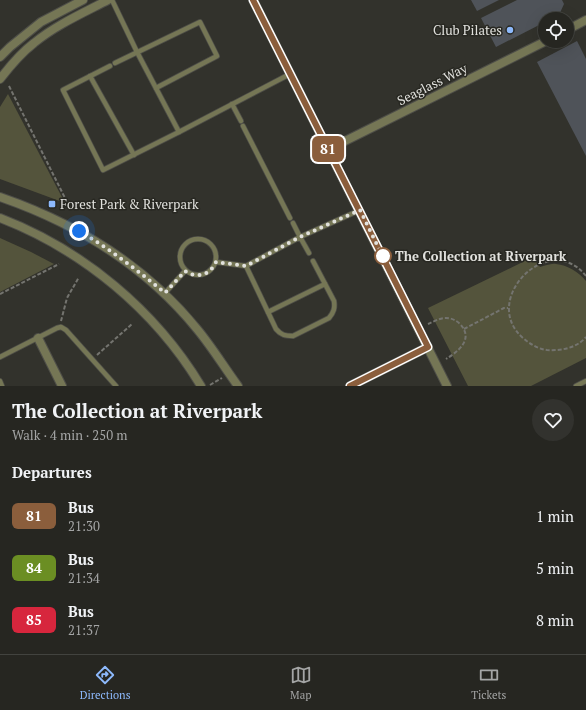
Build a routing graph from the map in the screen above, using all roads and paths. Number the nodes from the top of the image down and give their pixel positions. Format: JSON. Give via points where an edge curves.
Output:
{"nodes":[{"id":1,"x":83,"y":0,"type":"edge"},
{"id":2,"x":108,"y":0,"type":"edge"},
{"id":3,"x":112,"y":0,"type":"edge"},
{"id":4,"x":253,"y":0,"type":"edge"},
{"id":5,"x":586,"y":20,"type":"edge"},
{"id":6,"x":574,"y":26,"type":"edge"},
{"id":7,"x":538,"y":45,"type":"edge"},
{"id":8,"x":137,"y":52,"type":"junction"},
{"id":9,"x":0,"y":57,"type":"edge"},
{"id":10,"x":115,"y":63,"type":"dead end"},
{"id":11,"x":110,"y":66,"type":"dead end"},
{"id":12,"x":290,"y":74,"type":"junction"},
{"id":13,"x":90,"y":76,"type":"junction"},
{"id":14,"x":0,"y":79,"type":"edge"},
{"id":15,"x":9,"y":86,"type":"dead end"},
{"id":16,"x":156,"y":88,"type":"junction"},
{"id":17,"x":232,"y":104,"type":"junction"},
{"id":18,"x":179,"y":132,"type":"junction"},
{"id":19,"x":329,"y":149,"type":"junction"},
{"id":20,"x":134,"y":155,"type":"junction"},
{"id":21,"x":0,"y":197,"type":"edge"},
{"id":22,"x":70,"y":208,"type":"dead end"},
{"id":23,"x":360,"y":210,"type":"junction"},
{"id":24,"x":0,"y":218,"type":"edge"},
{"id":25,"x":290,"y":218,"type":"dead end"},
{"id":26,"x":293,"y":223,"type":"dead end"},
{"id":27,"x":300,"y":237,"type":"junction"},
{"id":28,"x":309,"y":254,"type":"dead end"},
{"id":29,"x":313,"y":261,"type":"dead end"},
{"id":30,"x":216,"y":262,"type":"junction"},
{"id":31,"x":59,"y":264,"type":"dead end"},
{"id":32,"x":246,"y":266,"type":"junction"},
{"id":33,"x":185,"y":271,"type":"junction"},
{"id":34,"x":585,"y":272,"type":"edge"},
{"id":35,"x":586,"y":276,"type":"edge"},
{"id":36,"x":79,"y":277,"type":"dead end"},
{"id":37,"x":325,"y":284,"type":"junction"},
{"id":38,"x":165,"y":293,"type":"junction"},
{"id":39,"x":0,"y":294,"type":"edge"},
{"id":40,"x":508,"y":308,"type":"junction"},
{"id":41,"x":268,"y":312,"type":"junction"},
{"id":42,"x":61,"y":322,"type":"dead end"},
{"id":43,"x":132,"y":324,"type":"dead end"},
{"id":44,"x":428,"y":324,"type":"dead end"},
{"id":45,"x":464,"y":328,"type":"junction"},
{"id":46,"x":586,"y":337,"type":"edge"},
{"id":47,"x":38,"y":338,"type":"junction"},
{"id":48,"x":428,"y":347,"type":"junction"},
{"id":49,"x":0,"y":357,"type":"edge"},
{"id":50,"x":92,"y":359,"type":"junction"},
{"id":51,"x":446,"y":359,"type":"dead end"},
{"id":52,"x":223,"y":377,"type":"dead end"},
{"id":53,"x":0,"y":381,"type":"edge"},
{"id":54,"x":586,"y":381,"type":"edge"},
{"id":55,"x":2,"y":386,"type":"edge"},
{"id":56,"x":62,"y":386,"type":"edge"},
{"id":57,"x":116,"y":386,"type":"edge"},
{"id":58,"x":201,"y":386,"type":"edge"},
{"id":59,"x":209,"y":386,"type":"edge"},
{"id":60,"x":238,"y":386,"type":"edge"},
{"id":61,"x":350,"y":386,"type":"edge"},
{"id":62,"x":447,"y":386,"type":"edge"},
{"id":63,"x":576,"y":386,"type":"edge"}],
"edges":[{"from":1,"to":9,"type":"street","via":[[41,22]]},
{"from":2,"to":14,"type":"street","via":[[53,29],[32,44]]},
{"from":3,"to":8,"type":"lane"},
{"from":4,"to":12,"type":"street"},
{"from":5,"to":6,"type":"street"},
{"from":7,"to":19,"type":"street","name":"Seaglass Way"},
{"from":8,"to":10,"type":"lane"},
{"from":8,"to":16,"type":"lane"},
{"from":8,"to":16,"type":"lane","via":[[200,22],[217,56]]},
{"from":11,"to":13,"type":"lane"},
{"from":12,"to":17,"type":"lane"},
{"from":12,"to":19,"type":"street"},
{"from":13,"to":20,"type":"lane"},
{"from":13,"to":20,"type":"lane","via":[[63,90],[104,170]]},
{"from":15,"to":22,"type":"path"},
{"from":16,"to":18,"type":"lane"},
{"from":17,"to":18,"type":"lane"},
{"from":17,"to":25,"type":"lane"},
{"from":18,"to":20,"type":"lane"},
{"from":19,"to":23,"type":"street"},
{"from":21,"to":38,"type":"street","via":[[66,224],[99,243]]},
{"from":23,"to":27,"type":"lane"},
{"from":23,"to":48,"type":"street"},
{"from":24,"to":58,"type":"street","via":[[48,239],[116,286],[140,307],[163,334]]},
{"from":26,"to":27,"type":"lane"},
{"from":27,"to":28,"type":"lane"},
{"from":27,"to":32,"type":"lane"},
{"from":29,"to":37,"type":"lane"},
{"from":30,"to":32,"type":"lane"},
{"from":30,"to":33,"type":"lane","via":[[209,272],[203,275],[197,276]]},
{"from":30,"to":33,"type":"lane","via":[[215,250],[207,241],[189,241],[179,255]]},
{"from":31,"to":39,"type":"path"},
{"from":32,"to":41,"type":"lane"},
{"from":33,"to":38,"type":"lane"},
{"from":34,"to":35,"type":"path"},
{"from":34,"to":40,"type":"path","via":[[569,263],[554,260],[539,264],[517,281]]},
{"from":36,"to":42,"type":"path","via":[[67,298]]},
{"from":37,"to":41,"type":"lane"},
{"from":37,"to":41,"type":"lane","via":[[334,301],[335,308],[332,314],[329,318],[293,336],[280,333]]},
{"from":38,"to":60,"type":"street","via":[[198,330]]},
{"from":40,"to":45,"type":"path"},
{"from":40,"to":46,"type":"path","via":[[518,334],[528,343],[541,349],[556,351],[570,348]]},
{"from":43,"to":50,"type":"path"},
{"from":44,"to":45,"type":"path","via":[[452,318]]},
{"from":45,"to":51,"type":"path","via":[[466,336],[463,345]]},
{"from":47,"to":49,"type":"lane"},
{"from":47,"to":50,"type":"lane","via":[[61,327]]},
{"from":47,"to":56,"type":"street"},
{"from":48,"to":61,"type":"street"},
{"from":48,"to":62,"type":"street"},
{"from":50,"to":57,"type":"lane"},
{"from":52,"to":59,"type":"path"},
{"from":53,"to":55,"type":"lane"},
{"from":54,"to":63,"type":"lane"}]}
